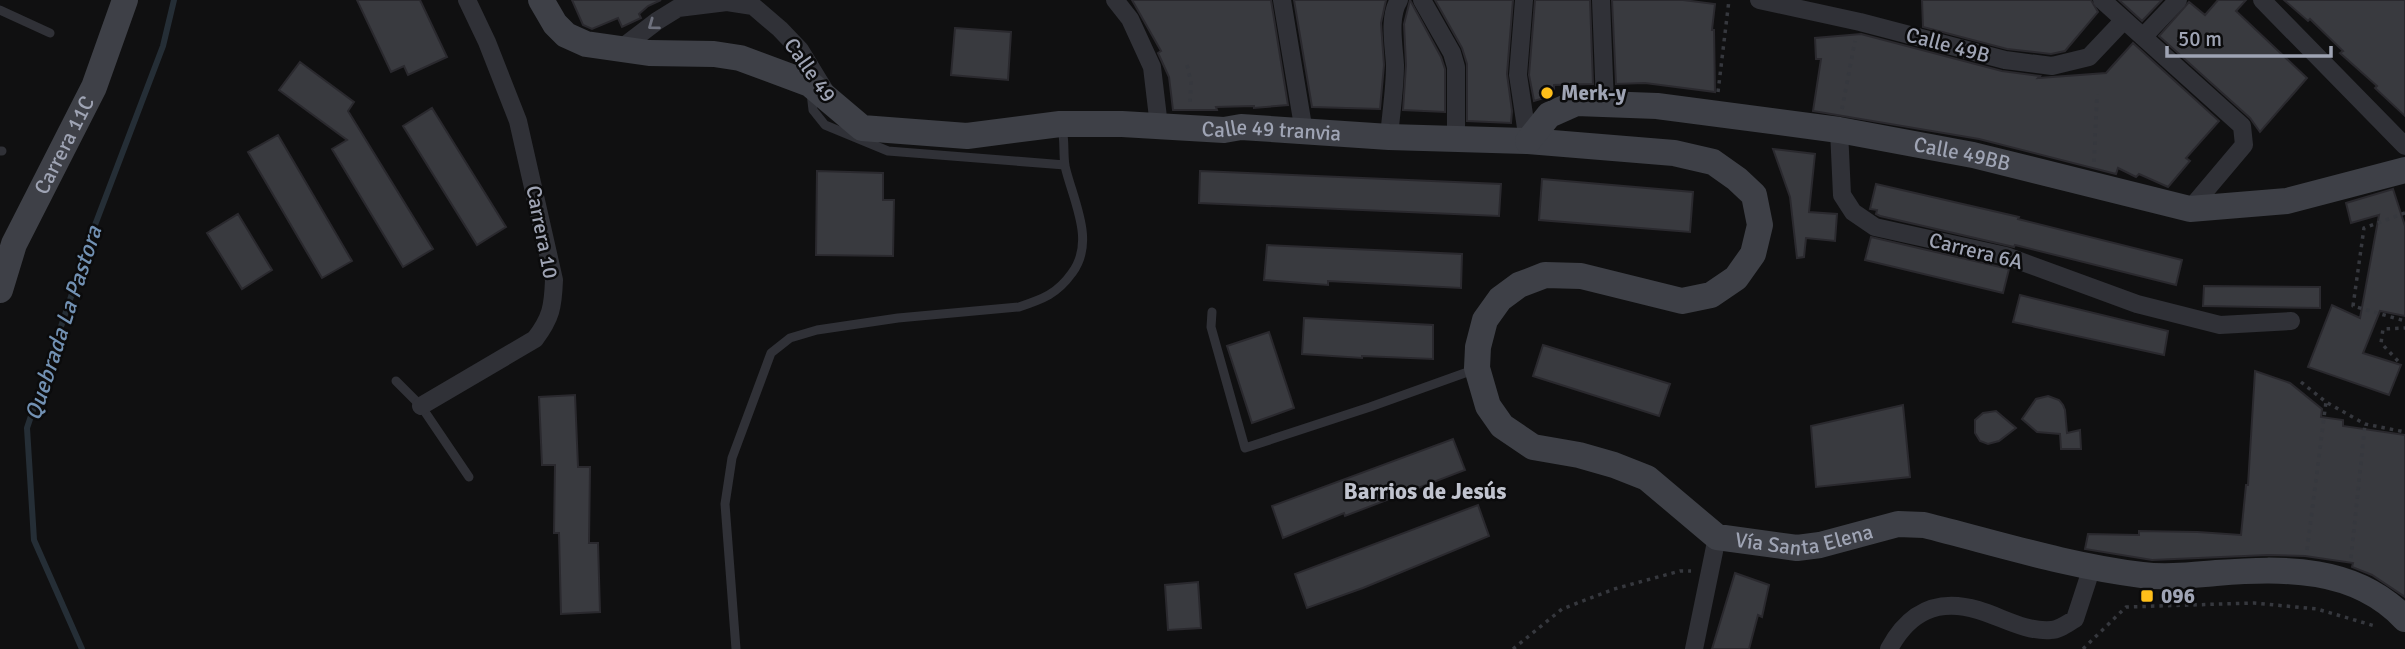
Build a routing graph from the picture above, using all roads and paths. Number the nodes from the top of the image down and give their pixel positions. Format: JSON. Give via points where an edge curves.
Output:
{"nodes":[{"id":1,"x":125,"y":0,"type":"edge"},
{"id":2,"x":467,"y":0,"type":"edge"},
{"id":3,"x":541,"y":0,"type":"edge"},
{"id":4,"x":1115,"y":0,"type":"edge"},
{"id":5,"x":1283,"y":0,"type":"edge"},
{"id":6,"x":1399,"y":0,"type":"edge"},
{"id":7,"x":1422,"y":0,"type":"edge"},
{"id":8,"x":1524,"y":0,"type":"edge"},
{"id":9,"x":1601,"y":0,"type":"edge"},
{"id":10,"x":1729,"y":0,"type":"edge"},
{"id":11,"x":1759,"y":0,"type":"edge"},
{"id":12,"x":2102,"y":0,"type":"edge"},
{"id":13,"x":2178,"y":0,"type":"edge"},
{"id":14,"x":2262,"y":0,"type":"edge"},
{"id":15,"x":0,"y":10,"type":"edge"},
{"id":16,"x":2124,"y":20,"type":"junction"},
{"id":17,"x":1860,"y":22,"type":"junction"},
{"id":18,"x":50,"y":33,"type":"dead end"},
{"id":19,"x":2144,"y":36,"type":"junction"},
{"id":20,"x":619,"y":50,"type":"junction"},
{"id":21,"x":1187,"y":65,"type":"dead end"},
{"id":22,"x":810,"y":85,"type":"junction"},
{"id":23,"x":2097,"y":94,"type":"dead end"},
{"id":24,"x":1605,"y":103,"type":"junction"},
{"id":25,"x":836,"y":109,"type":"junction"},
{"id":26,"x":1715,"y":112,"type":"junction"},
{"id":27,"x":1060,"y":124,"type":"junction"},
{"id":28,"x":1159,"y":126,"type":"junction"},
{"id":29,"x":1190,"y":128,"type":"junction"},
{"id":30,"x":1839,"y":130,"type":"junction"},
{"id":31,"x":1304,"y":132,"type":"junction"},
{"id":32,"x":1389,"y":137,"type":"junction"},
{"id":33,"x":1456,"y":138,"type":"junction"},
{"id":34,"x":1528,"y":141,"type":"junction"},
{"id":35,"x":2405,"y":146,"type":"edge"},
{"id":36,"x":1065,"y":165,"type":"junction"},
{"id":37,"x":2405,"y":170,"type":"edge"},
{"id":38,"x":2092,"y":184,"type":"junction"},
{"id":39,"x":2190,"y":209,"type":"junction"},
{"id":40,"x":2405,"y":213,"type":"edge"},
{"id":41,"x":7,"y":241,"type":"edge"},
{"id":42,"x":0,"y":290,"type":"edge"},
{"id":43,"x":1682,"y":301,"type":"joint"},
{"id":44,"x":1212,"y":312,"type":"dead end"},
{"id":45,"x":2291,"y":321,"type":"dead end"},
{"id":46,"x":2405,"y":321,"type":"edge"},
{"id":47,"x":2405,"y":328,"type":"edge"},
{"id":48,"x":2398,"y":361,"type":"dead end"},
{"id":49,"x":1477,"y":368,"type":"junction"},
{"id":50,"x":396,"y":381,"type":"dead end"},
{"id":51,"x":2301,"y":382,"type":"dead end"},
{"id":52,"x":2326,"y":402,"type":"junction"},
{"id":53,"x":421,"y":406,"type":"junction"},
{"id":54,"x":2365,"y":424,"type":"junction"},
{"id":55,"x":2405,"y":432,"type":"edge"},
{"id":56,"x":469,"y":477,"type":"dead end"},
{"id":57,"x":1717,"y":537,"type":"junction"},
{"id":58,"x":2092,"y":567,"type":"junction"},
{"id":59,"x":1711,"y":570,"type":"junction"},
{"id":60,"x":2304,"y":573,"type":"junction"},
{"id":61,"x":2348,"y":581,"type":"junction"},
{"id":62,"x":2405,"y":619,"type":"edge"},
{"id":63,"x":2378,"y":626,"type":"dead end"},
{"id":64,"x":736,"y":649,"type":"edge"},
{"id":65,"x":1513,"y":649,"type":"edge"},
{"id":66,"x":1694,"y":649,"type":"edge"},
{"id":67,"x":1889,"y":649,"type":"edge"},
{"id":68,"x":2083,"y":649,"type":"edge"}],
"edges":[{"from":1,"to":41,"type":"main road","name":"Carrera 11C","via":[[94,87]]},
{"from":2,"to":53,"type":"street","name":"Carrera 10","via":[[518,121],[554,280],[553,304],[535,339]]},
{"from":3,"to":20,"type":"main road","name":"Calle 49","via":[[566,35]]},
{"from":4,"to":28,"type":"street","via":[[1152,67]]},
{"from":5,"to":31,"type":"street"},
{"from":6,"to":32,"type":"street"},
{"from":7,"to":33,"type":"street","via":[[1456,67]]},
{"from":8,"to":34,"type":"street","via":[[1518,75]]},
{"from":9,"to":24,"type":"street"},
{"from":10,"to":26,"type":"path"},
{"from":11,"to":17,"type":"street","name":"Calle 49B"},
{"from":12,"to":16,"type":"street"},
{"from":13,"to":19,"type":"street"},
{"from":14,"to":35,"type":"street"},
{"from":15,"to":18,"type":"lane"},
{"from":16,"to":17,"type":"street","name":"Calle 49B","via":[[2089,57],[2052,66],[2006,60]]},
{"from":16,"to":19,"type":"street"},
{"from":17,"to":30,"type":"path"},
{"from":19,"to":39,"type":"street","via":[[2242,126],[2245,145]]},
{"from":20,"to":22,"type":"main road","name":"Calle 49","via":[[740,58]]},
{"from":25,"to":20,"type":"street","name":"Calle 49","one_way":true,"via":[[800,50],[753,6],[727,2],[678,8]]},
{"from":21,"to":29,"type":"path"},
{"from":22,"to":25,"type":"main road","name":"Calle 49"},
{"from":22,"to":36,"type":"lane","via":[[813,110],[825,125],[888,151]]},
{"from":23,"to":38,"type":"path"},
{"from":24,"to":26,"type":"main road","name":"Calle 49BB"},
{"from":24,"to":34,"type":"main road","name":"Calle 49BB","via":[[1576,103],[1549,115]]},
{"from":25,"to":27,"type":"main road","name":"Calle 49 tranvia","via":[[862,128],[915,134],[967,136]]},
{"from":26,"to":30,"type":"main road","name":"Calle 49BB"},
{"from":27,"to":28,"type":"main road","name":"Calle 49 tranvia"},
{"from":27,"to":36,"type":"lane"},
{"from":28,"to":29,"type":"main road","name":"Calle 49 tranvia"},
{"from":29,"to":31,"type":"main road","name":"Calle 49 tranvia"},
{"from":30,"to":38,"type":"main road","name":"Calle 49BB","via":[[1973,155]]},
{"from":30,"to":45,"type":"street","name":"Carrera 6A","via":[[1842,195],[1853,212],[1875,227],[2006,256],[2137,304],[2220,325]]},
{"from":31,"to":32,"type":"main road","name":"Calle 49 tranvia"},
{"from":32,"to":33,"type":"main road","name":"Calle 49 tranvia"},
{"from":33,"to":34,"type":"main road","name":"Calle 49 tranvia"},
{"from":34,"to":43,"type":"main road","name":"Calle 49 tranvia","via":[[1674,153],[1713,162],[1754,195],[1760,225],[1753,254],[1736,278],[1711,295]]},
{"from":36,"to":64,"type":"lane","via":[[1084,243],[1080,263],[1061,289],[1019,307],[817,330],[790,338],[771,353],[732,458],[726,504]]},
{"from":37,"to":39,"type":"main road","name":"Calle 49BB","via":[[2287,201]]},
{"from":38,"to":39,"type":"main road","name":"Calle 49BB"},
{"from":40,"to":46,"type":"path","via":[[2364,228],[2353,306]]},
{"from":41,"to":42,"type":"main road","name":"Carrera 11C"},
{"from":43,"to":49,"type":"main road","name":"Vía Santa Elena","via":[[1581,276],[1545,275],[1500,299],[1485,320]]},
{"from":44,"to":49,"type":"lane","via":[[1211,327],[1245,448]]},
{"from":47,"to":48,"type":"path","via":[[2383,330],[2381,343]]},
{"from":49,"to":57,"type":"main road","name":"Vía Santa Elena","via":[[1488,406],[1502,426],[1533,447],[1579,455],[1647,478]]},
{"from":50,"to":53,"type":"lane"},
{"from":51,"to":52,"type":"path"},
{"from":52,"to":54,"type":"path"},
{"from":52,"to":60,"type":"path"},
{"from":53,"to":56,"type":"lane"},
{"from":54,"to":55,"type":"path"},
{"from":54,"to":61,"type":"path"},
{"from":57,"to":58,"type":"main road","name":"Vía Santa Elena","via":[[1797,548],[1898,524],[1924,525]]},
{"from":57,"to":59,"type":"street"},
{"from":58,"to":60,"type":"main road","name":"Vía Santa Elena","via":[[2164,577]]},
{"from":58,"to":67,"type":"street","via":[[2076,619],[2053,630],[1941,606],[1916,614]]},
{"from":59,"to":65,"type":"path","via":[[1680,571],[1572,605]]},
{"from":59,"to":66,"type":"street"},
{"from":60,"to":61,"type":"main road","name":"Vía Santa Elena"},
{"from":61,"to":62,"type":"main road","name":"Vía Santa Elena"},
{"from":63,"to":68,"type":"path","via":[[2317,608],[2253,603],[2126,607]]}]}
